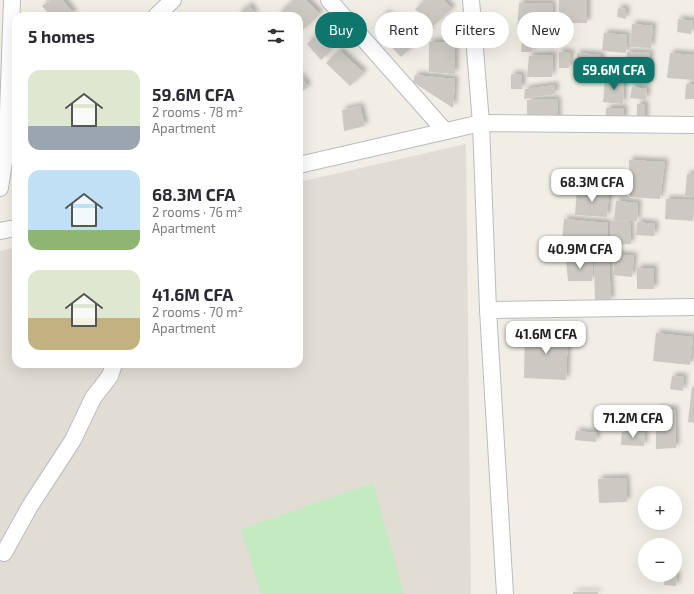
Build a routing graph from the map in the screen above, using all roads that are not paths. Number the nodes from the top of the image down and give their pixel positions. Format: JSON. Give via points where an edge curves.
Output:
{"nodes":[{"id":1,"x":12,"y":0,"type":"edge"},
{"id":2,"x":173,"y":0,"type":"edge"},
{"id":3,"x":329,"y":0,"type":"edge"},
{"id":4,"x":471,"y":0,"type":"edge"},
{"id":5,"x":160,"y":12,"type":"edge"},
{"id":6,"x":481,"y":123,"type":"junction"},
{"id":7,"x":694,"y":125,"type":"edge"},
{"id":8,"x":445,"y":131,"type":"junction"},
{"id":9,"x":11,"y":138,"type":"edge"},
{"id":10,"x":303,"y":165,"type":"edge"},
{"id":11,"x":0,"y":188,"type":"edge"},
{"id":12,"x":12,"y":229,"type":"edge"},
{"id":13,"x":0,"y":231,"type":"edge"},
{"id":14,"x":694,"y":307,"type":"edge"},
{"id":15,"x":488,"y":310,"type":"junction"},
{"id":16,"x":113,"y":368,"type":"edge"},
{"id":17,"x":4,"y":553,"type":"dead end"},
{"id":18,"x":505,"y":594,"type":"edge"}],
"edges":[{"from":1,"to":9,"type":"street"},
{"from":2,"to":5,"type":"street"},
{"from":3,"to":8,"type":"street"},
{"from":4,"to":6,"type":"street"},
{"from":6,"to":7,"type":"street"},
{"from":6,"to":8,"type":"street"},
{"from":6,"to":15,"type":"street"},
{"from":8,"to":10,"type":"street"},
{"from":9,"to":11,"type":"street"},
{"from":12,"to":13,"type":"street"},
{"from":14,"to":15,"type":"street"},
{"from":15,"to":18,"type":"street"},
{"from":16,"to":17,"type":"street","via":[[110,376],[93,398],[73,440],[30,506]]}]}
